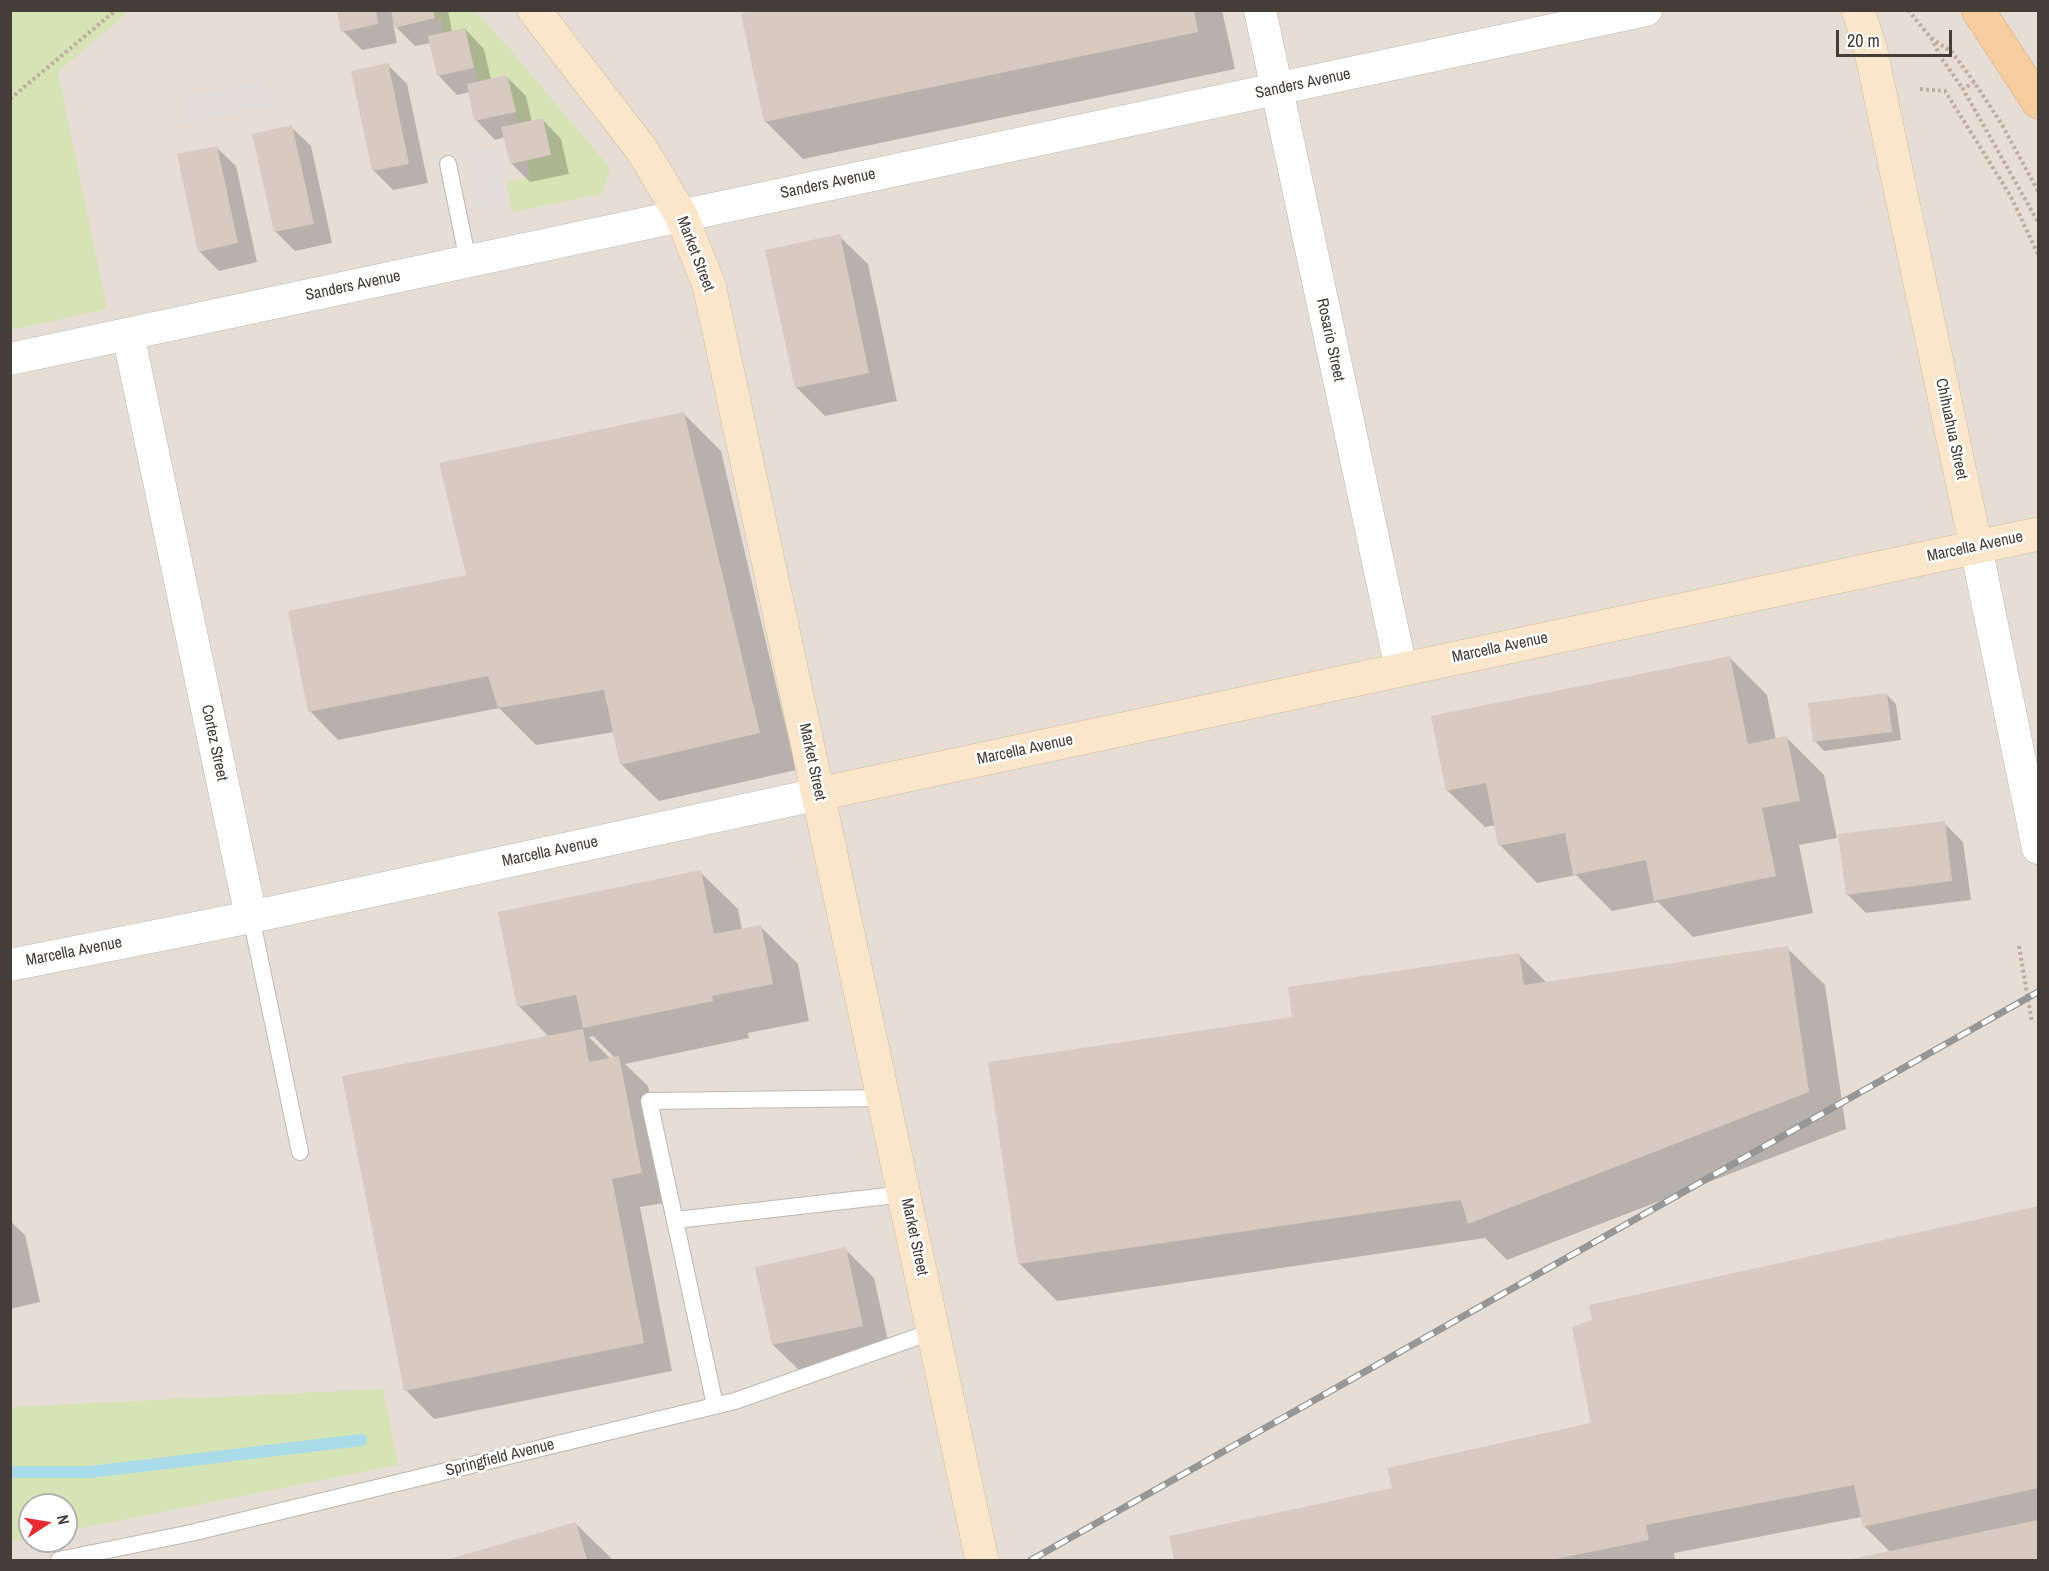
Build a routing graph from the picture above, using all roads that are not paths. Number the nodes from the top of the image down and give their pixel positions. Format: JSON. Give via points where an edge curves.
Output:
{"nodes":[{"id":1,"x":534,"y":10,"type":"edge"},
{"id":2,"x":1260,"y":10,"type":"edge"},
{"id":3,"x":1646,"y":10,"type":"edge"},
{"id":4,"x":1858,"y":10,"type":"edge"},
{"id":5,"x":1978,"y":10,"type":"edge"},
{"id":6,"x":1277,"y":90,"type":"junction"},
{"id":7,"x":2038,"y":102,"type":"edge"},
{"id":8,"x":448,"y":164,"type":"dead end"},
{"id":9,"x":681,"y":215,"type":"junction"},
{"id":10,"x":468,"y":261,"type":"junction"},
{"id":11,"x":128,"y":334,"type":"junction"},
{"id":12,"x":10,"y":359,"type":"edge"},
{"id":13,"x":2038,"y":534,"type":"edge"},
{"id":14,"x":1976,"y":547,"type":"junction"},
{"id":15,"x":1401,"y":669,"type":"junction"},
{"id":16,"x":819,"y":794,"type":"junction"},
{"id":17,"x":2038,"y":848,"type":"edge"},
{"id":18,"x":251,"y":917,"type":"junction"},
{"id":19,"x":10,"y":965,"type":"edge"},
{"id":20,"x":885,"y":1098,"type":"junction"},
{"id":21,"x":300,"y":1152,"type":"dead end"},
{"id":22,"x":905,"y":1194,"type":"junction"},
{"id":23,"x":676,"y":1220,"type":"junction"},
{"id":24,"x":934,"y":1331,"type":"junction"},
{"id":25,"x":715,"y":1405,"type":"junction"},
{"id":26,"x":59,"y":1560,"type":"edge"},
{"id":27,"x":982,"y":1560,"type":"edge"}],
"edges":[{"from":1,"to":9,"type":"street","name":"Market Street","via":[[642,150]]},
{"from":2,"to":6,"type":"street","name":"Rosario Street"},
{"from":3,"to":6,"type":"street","name":"Sanders Avenue"},
{"from":4,"to":14,"type":"street","name":"Chihuahua Street","via":[[1870,47]]},
{"from":5,"to":7,"type":"main road"},
{"from":6,"to":9,"type":"street","name":"Sanders Avenue"},
{"from":6,"to":15,"type":"street","name":"Rosario Street"},
{"from":8,"to":10,"type":"lane"},
{"from":9,"to":10,"type":"street","name":"Sanders Avenue"},
{"from":9,"to":16,"type":"street","name":"Market Street","via":[[709,285]]},
{"from":10,"to":11,"type":"street","name":"Sanders Avenue"},
{"from":11,"to":12,"type":"street","name":"Sanders Avenue"},
{"from":11,"to":18,"type":"street","name":"Cortez Street"},
{"from":13,"to":14,"type":"street","name":"Marcella Avenue"},
{"from":14,"to":15,"type":"street","name":"Marcella Avenue"},
{"from":14,"to":17,"type":"street","name":"Chihuahua Street"},
{"from":15,"to":16,"type":"street","name":"Marcella Avenue"},
{"from":16,"to":18,"type":"street","name":"Marcella Avenue"},
{"from":16,"to":20,"type":"street","name":"Market Street"},
{"from":18,"to":19,"type":"street","name":"Marcella Avenue"},
{"from":18,"to":21,"type":"lane","name":"Cortez Street"},
{"from":20,"to":22,"type":"street","name":"Market Street"},
{"from":20,"to":23,"type":"lane","via":[[649,1101]]},
{"from":22,"to":23,"type":"lane"},
{"from":22,"to":24,"type":"street","name":"Market Street"},
{"from":23,"to":25,"type":"lane"},
{"from":24,"to":25,"type":"lane","name":"Springfield Avenue"},
{"from":24,"to":27,"type":"street","name":"Market Street"},
{"from":25,"to":26,"type":"lane","name":"Springfield Avenue","via":[[191,1533]]}]}
